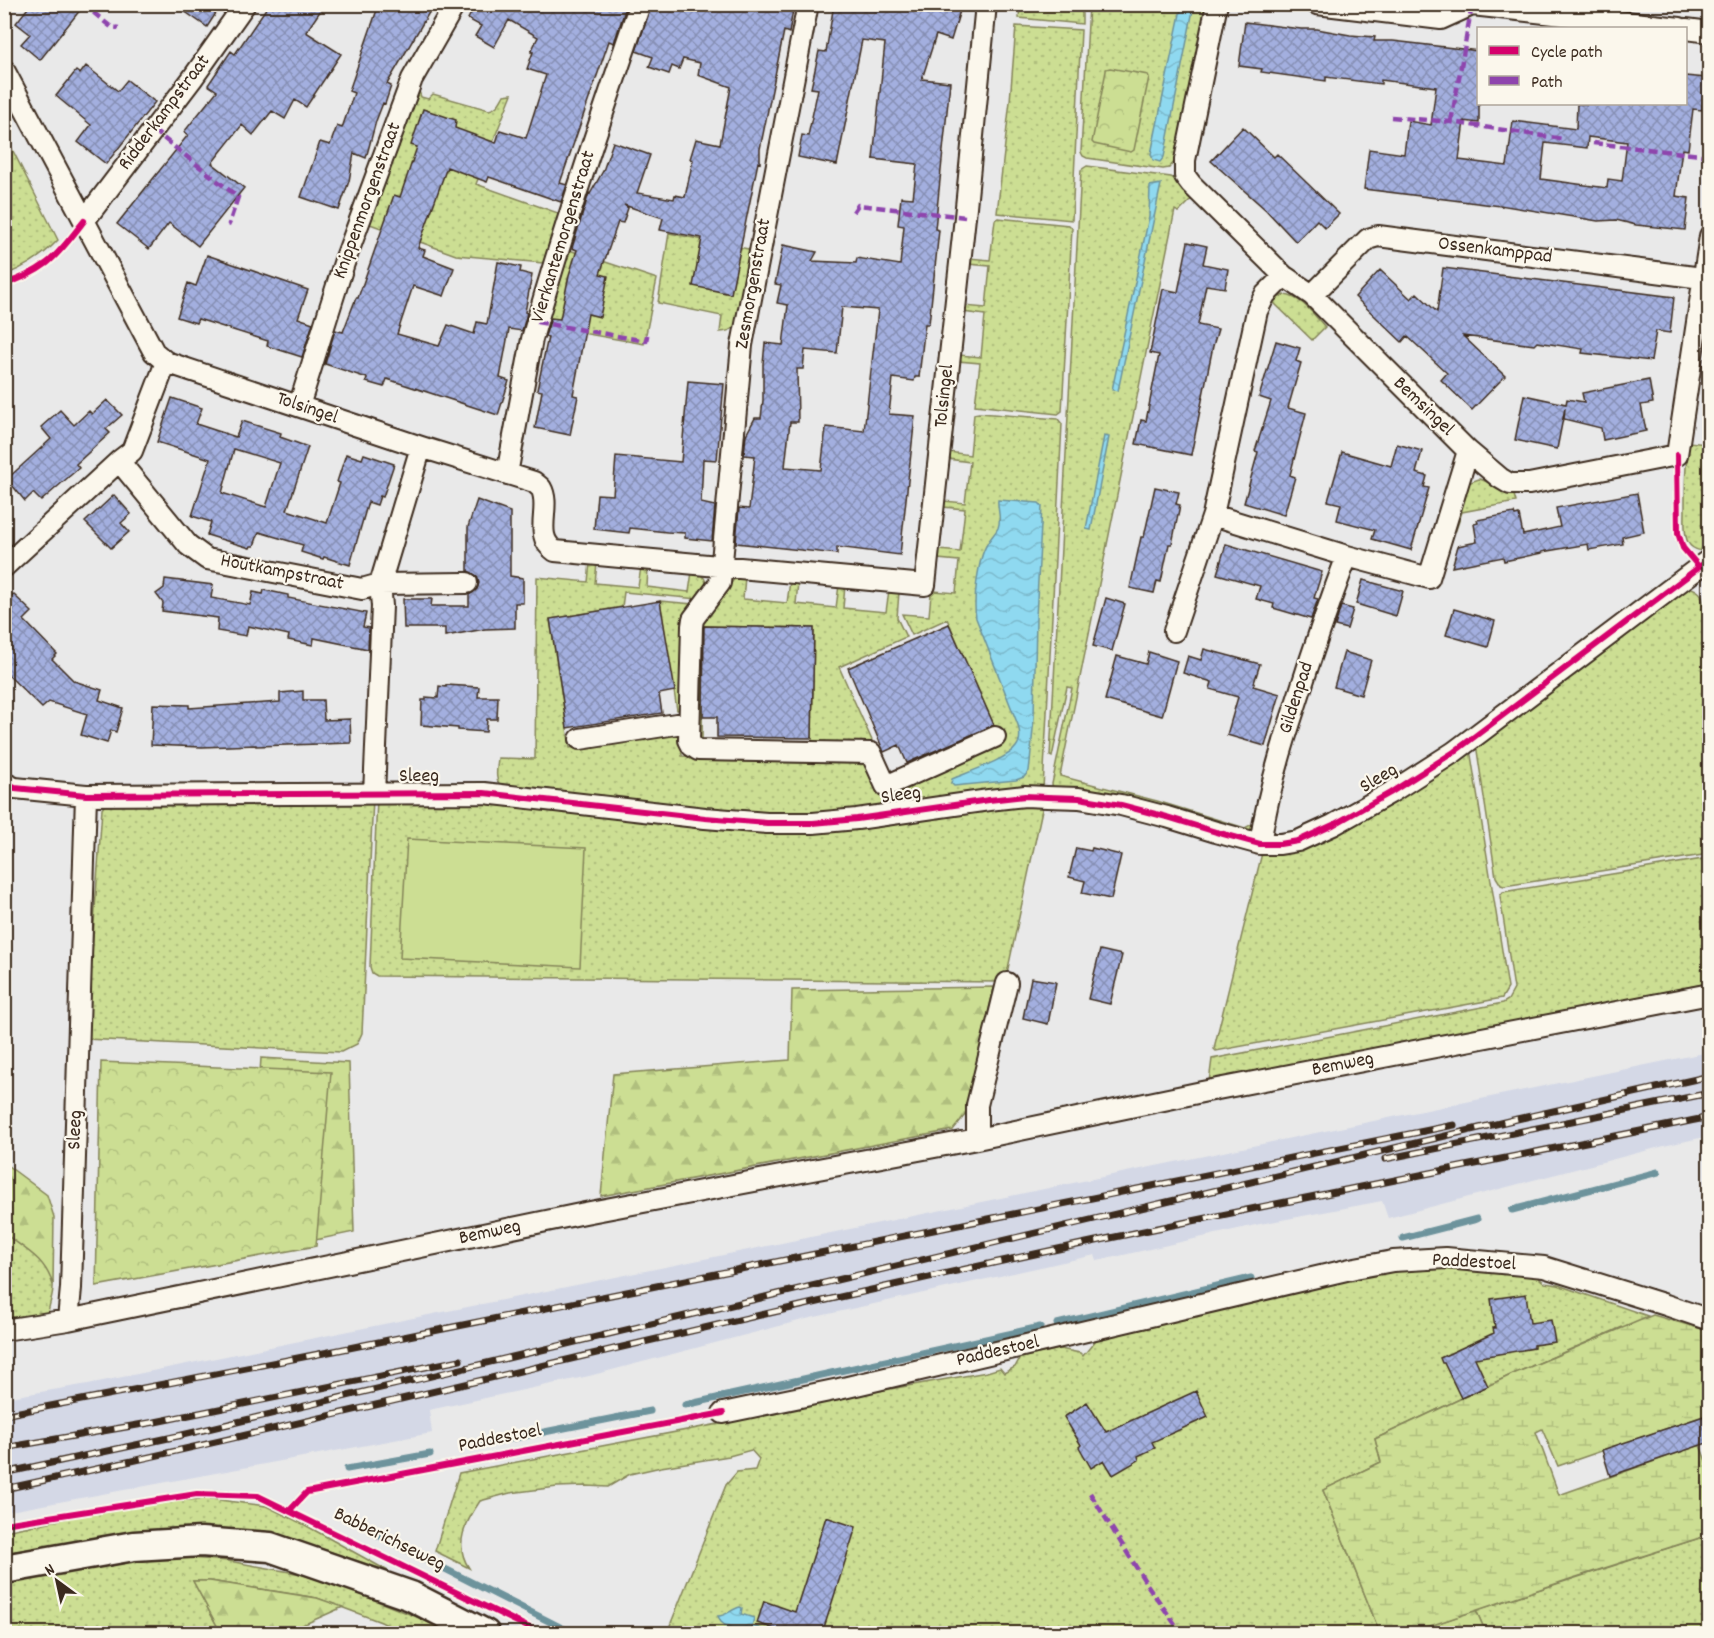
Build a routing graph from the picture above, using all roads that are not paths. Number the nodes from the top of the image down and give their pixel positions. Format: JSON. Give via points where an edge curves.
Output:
{"nodes":[{"id":1,"x":245,"y":4,"type":"edge"},
{"id":2,"x":455,"y":4,"type":"edge"},
{"id":3,"x":640,"y":4,"type":"edge"},
{"id":4,"x":807,"y":4,"type":"edge"},
{"id":5,"x":986,"y":4,"type":"edge"},
{"id":6,"x":1217,"y":4,"type":"edge"},
{"id":7,"x":1317,"y":4,"type":"edge"},
{"id":8,"x":1671,"y":27,"type":"edge"},
{"id":9,"x":1687,"y":29,"type":"edge"},
{"id":10,"x":1710,"y":32,"type":"edge"},
{"id":11,"x":4,"y":70,"type":"edge"},
{"id":12,"x":84,"y":221,"type":"junction"},
{"id":13,"x":1710,"y":236,"type":"edge"},
{"id":14,"x":1284,"y":276,"type":"junction"},
{"id":15,"x":1702,"y":278,"type":"junction"},
{"id":16,"x":1311,"y":295,"type":"junction"},
{"id":17,"x":1703,"y":320,"type":"edge"},
{"id":18,"x":166,"y":362,"type":"junction"},
{"id":19,"x":299,"y":406,"type":"junction"},
{"id":20,"x":421,"y":447,"type":"junction"},
{"id":21,"x":1468,"y":451,"type":"junction"},
{"id":22,"x":119,"y":461,"type":"junction"},
{"id":23,"x":507,"y":474,"type":"junction"},
{"id":24,"x":1213,"y":515,"type":"junction"},
{"id":25,"x":1347,"y":556,"type":"junction"},
{"id":26,"x":723,"y":566,"type":"junction"},
{"id":27,"x":4,"y":567,"type":"edge"},
{"id":28,"x":1706,"y":570,"type":"edge"},
{"id":29,"x":467,"y":582,"type":"dead end"},
{"id":30,"x":380,"y":584,"type":"junction"},
{"id":31,"x":1174,"y":631,"type":"dead end"},
{"id":32,"x":689,"y":722,"type":"junction"},
{"id":33,"x":995,"y":737,"type":"dead end"},
{"id":34,"x":580,"y":739,"type":"dead end"},
{"id":35,"x":4,"y":783,"type":"edge"},
{"id":36,"x":374,"y":794,"type":"junction"},
{"id":37,"x":86,"y":795,"type":"junction"},
{"id":38,"x":1260,"y":844,"type":"junction"},
{"id":39,"x":1007,"y":983,"type":"dead end"},
{"id":40,"x":1710,"y":994,"type":"edge"},
{"id":41,"x":976,"y":1139,"type":"junction"},
{"id":42,"x":68,"y":1320,"type":"junction"},
{"id":43,"x":1710,"y":1320,"type":"edge"},
{"id":44,"x":4,"y":1330,"type":"edge"},
{"id":45,"x":723,"y":1413,"type":"dead end"},
{"id":46,"x":4,"y":1569,"type":"edge"},
{"id":47,"x":485,"y":1634,"type":"edge"}],
"edges":[{"from":1,"to":12,"type":"street","name":"Ridderkampstraat"},
{"from":2,"to":19,"type":"street","name":"Knippenmorgenstraat","via":[[412,79],[344,263]]},
{"from":3,"to":23,"type":"street","name":"Vierkantemorgenstraat","via":[[532,339]]},
{"from":4,"to":26,"type":"street","name":"Zesmorgenstraat","via":[[742,345]]},
{"from":5,"to":26,"type":"street","name":"Tolsingel","via":[[925,585]]},
{"from":6,"to":14,"type":"street","name":"Bemsingel","via":[[1185,176]]},
{"from":7,"to":8,"type":"street","via":[[1441,19],[1472,5]]},
{"from":9,"to":10,"type":"street"},
{"from":11,"to":12,"type":"street"},
{"from":12,"to":18,"type":"street","via":[[154,351]]},
{"from":13,"to":15,"type":"street","name":"Bemsingel"},
{"from":14,"to":16,"type":"street","name":"Bemsingel"},
{"from":14,"to":24,"type":"street","via":[[1265,295],[1257,311]]},
{"from":15,"to":16,"type":"street","name":"Ossenkamppad","via":[[1378,236],[1368,239]]},
{"from":15,"to":17,"type":"street","name":"Bemsingel"},
{"from":16,"to":21,"type":"street","name":"Bemsingel"},
{"from":17,"to":21,"type":"street","name":"Bemsingel","via":[[1677,454],[1519,485],[1500,478]]},
{"from":18,"to":19,"type":"street","name":"Tolsingel"},
{"from":18,"to":22,"type":"street","via":[[132,451]]},
{"from":19,"to":20,"type":"street","name":"Tolsingel"},
{"from":20,"to":23,"type":"street","name":"Tolsingel"},
{"from":20,"to":30,"type":"street"},
{"from":21,"to":25,"type":"street","via":[[1429,578]]},
{"from":22,"to":27,"type":"street"},
{"from":22,"to":30,"type":"street","name":"Houtkampstraat","via":[[188,545],[207,559],[362,589]]},
{"from":23,"to":26,"type":"street","name":"Tolsingel","via":[[541,488],[544,539],[555,551]]},
{"from":24,"to":25,"type":"street"},
{"from":24,"to":31,"type":"street"},
{"from":25,"to":38,"type":"street","name":"Gildenpad","via":[[1318,632],[1281,751]]},
{"from":26,"to":32,"type":"street","via":[[717,589],[693,619]]},
{"from":28,"to":38,"type":"street","name":"Sleeg","via":[[1454,752],[1390,793],[1314,835],[1298,841]]},
{"from":29,"to":30,"type":"street","name":"Houtkampstraat"},
{"from":30,"to":36,"type":"street"},
{"from":32,"to":33,"type":"street","via":[[689,740],[698,750],[871,753],[886,786]]},
{"from":32,"to":34,"type":"street"},
{"from":35,"to":37,"type":"street","name":"Sleeg","via":[[15,788]]},
{"from":36,"to":37,"type":"street","name":"Sleeg"},
{"from":36,"to":38,"type":"street","name":"Sleeg","via":[[484,793],[767,823],[857,819],[1025,796],[1079,798],[1167,817]]},
{"from":37,"to":42,"type":"street","name":"Sleeg"},
{"from":39,"to":41,"type":"street","via":[[977,1105]]},
{"from":40,"to":41,"type":"street","name":"Bemweg"},
{"from":41,"to":42,"type":"street","name":"Bemweg","via":[[585,1213]]},
{"from":42,"to":44,"type":"street","name":"Bemweg"},
{"from":43,"to":45,"type":"street","name":"Paddestoel","via":[[1544,1267],[1446,1258],[1393,1261]]},
{"from":46,"to":47,"type":"street","name":"Babberichseweg","via":[[134,1546],[201,1542],[270,1547],[411,1596]]}]}
